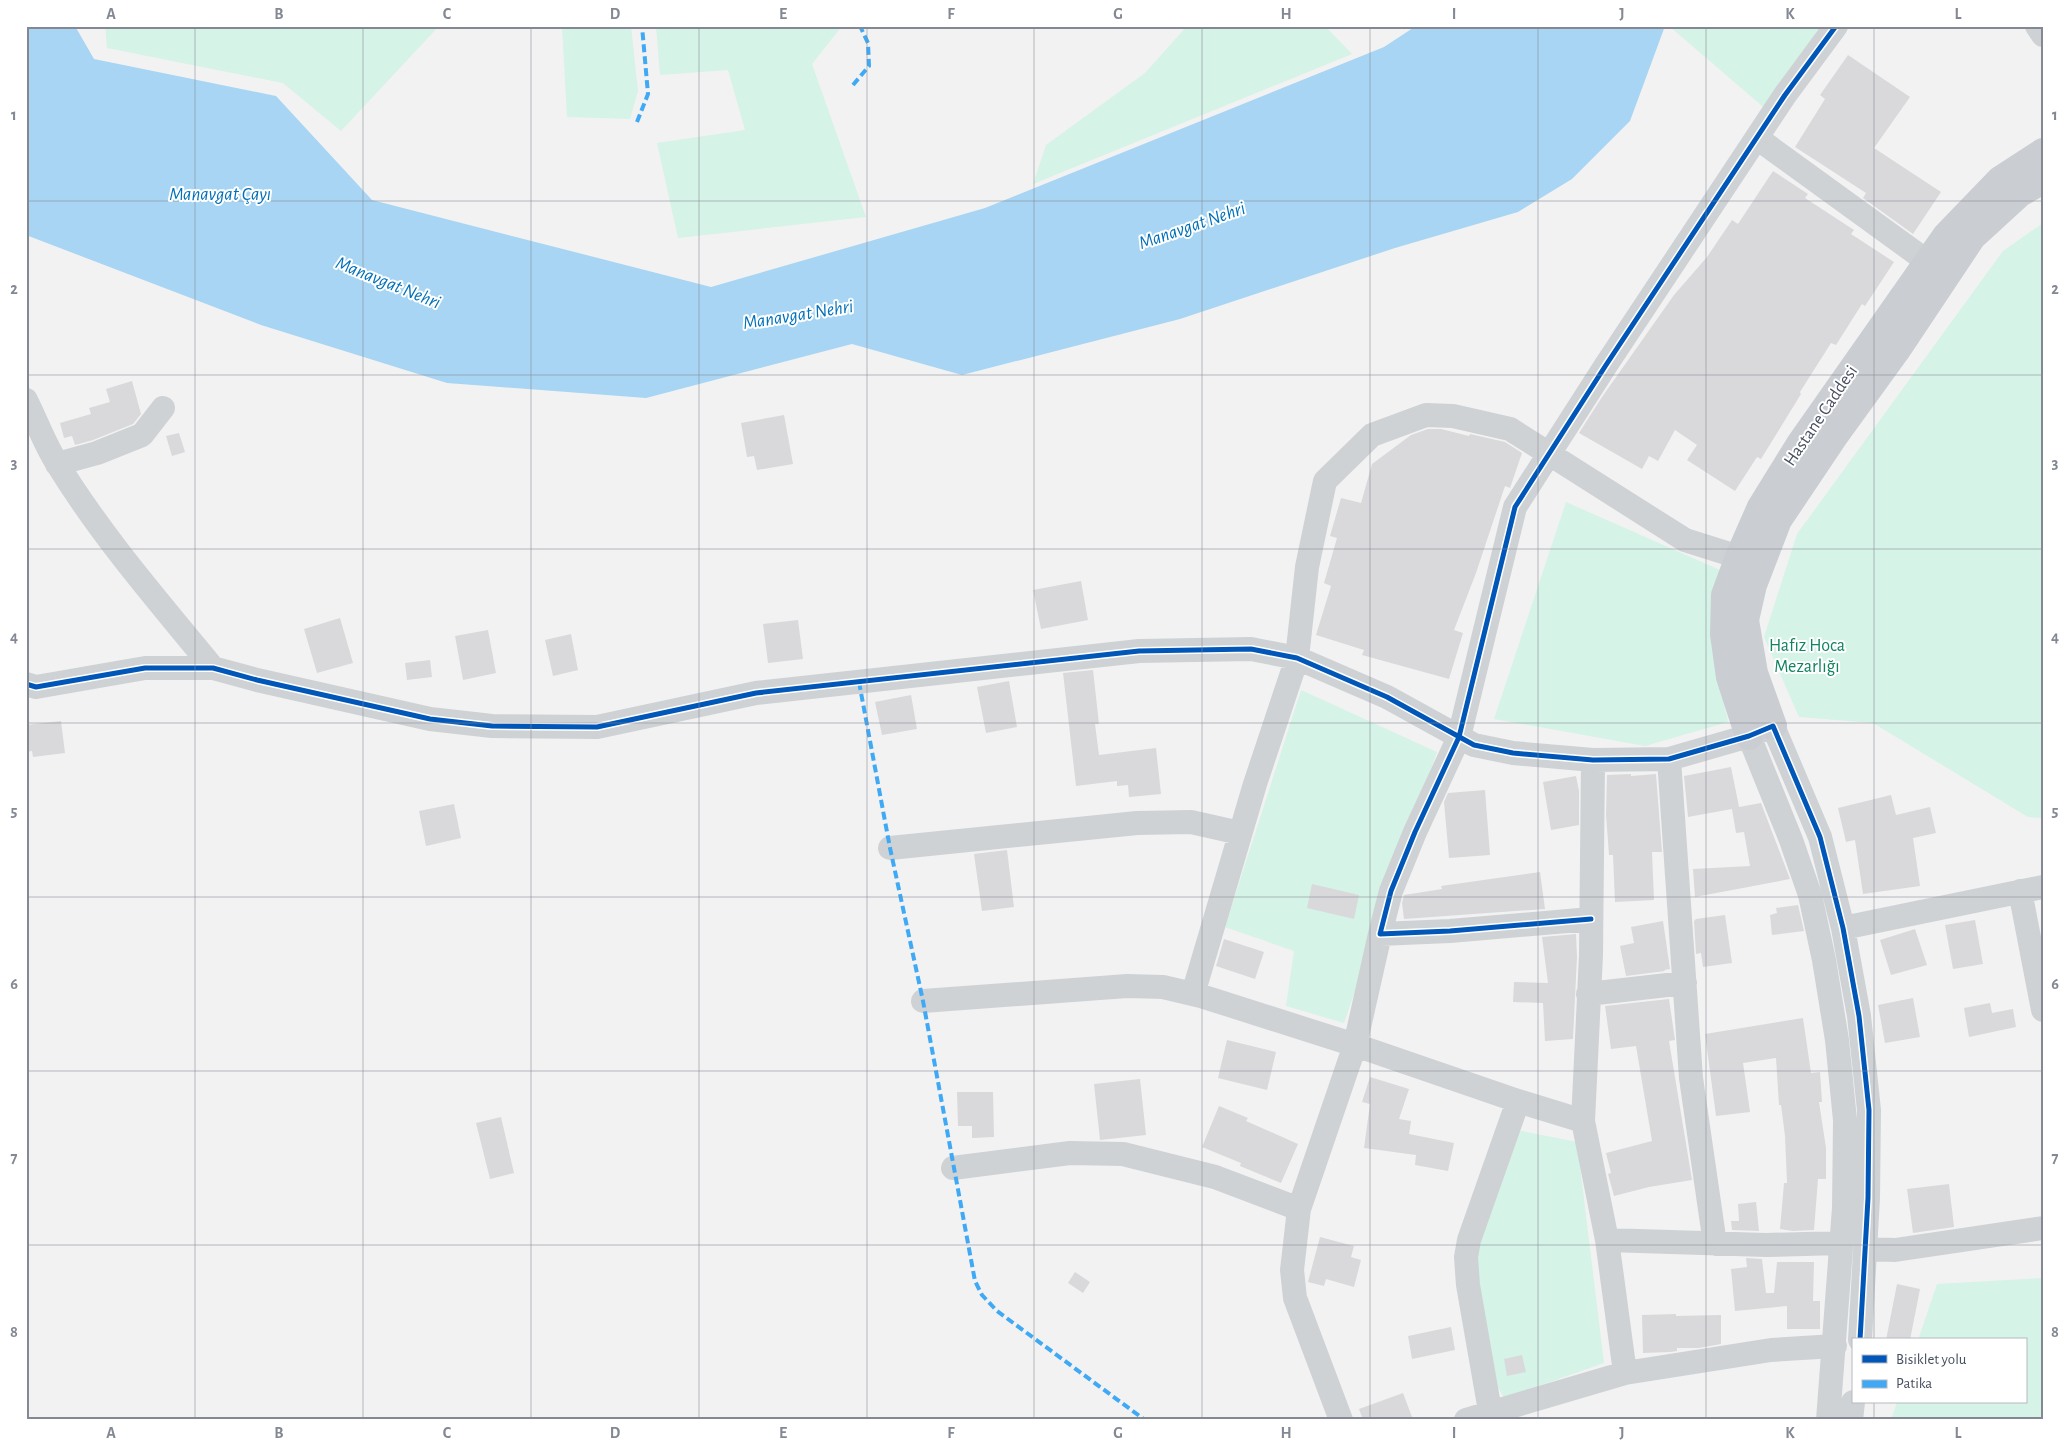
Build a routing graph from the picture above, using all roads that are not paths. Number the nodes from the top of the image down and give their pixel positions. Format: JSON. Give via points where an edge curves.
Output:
{"nodes":[{"id":1,"x":1836,"y":26,"type":"edge"},
{"id":2,"x":2037,"y":26,"type":"edge"},
{"id":3,"x":2043,"y":35,"type":"edge"},
{"id":4,"x":1757,"y":138,"type":"junction"},
{"id":5,"x":2043,"y":152,"type":"edge"},
{"id":6,"x":2043,"y":180,"type":"edge"},
{"id":7,"x":1928,"y":262,"type":"junction"},
{"id":8,"x":26,"y":400,"type":"edge"},
{"id":9,"x":163,"y":408,"type":"dead end"},
{"id":10,"x":1548,"y":453,"type":"junction"},
{"id":11,"x":57,"y":464,"type":"junction"},
{"id":12,"x":1739,"y":557,"type":"junction"},
{"id":13,"x":1297,"y":658,"type":"junction"},
{"id":14,"x":213,"y":668,"type":"junction"},
{"id":15,"x":26,"y":684,"type":"edge"},
{"id":16,"x":1773,"y":726,"type":"junction"},
{"id":17,"x":1749,"y":736,"type":"junction"},
{"id":18,"x":1459,"y":737,"type":"junction"},
{"id":19,"x":1668,"y":759,"type":"junction"},
{"id":20,"x":1593,"y":760,"type":"junction"},
{"id":21,"x":1240,"y":833,"type":"junction"},
{"id":22,"x":890,"y":848,"type":"dead end"},
{"id":23,"x":2031,"y":889,"type":"edge"},
{"id":24,"x":1591,"y":919,"type":"junction"},
{"id":25,"x":1843,"y":928,"type":"junction"},
{"id":26,"x":1380,"y":934,"type":"junction"},
{"id":27,"x":1685,"y":983,"type":"junction"},
{"id":28,"x":1193,"y":994,"type":"junction"},
{"id":29,"x":1588,"y":994,"type":"junction"},
{"id":30,"x":923,"y":1001,"type":"dead end"},
{"id":31,"x":2043,"y":1010,"type":"edge"},
{"id":32,"x":1355,"y":1045,"type":"junction"},
{"id":33,"x":1518,"y":1101,"type":"junction"},
{"id":34,"x":1583,"y":1121,"type":"junction"},
{"id":35,"x":953,"y":1168,"type":"dead end"},
{"id":36,"x":1299,"y":1209,"type":"junction"},
{"id":37,"x":2043,"y":1228,"type":"edge"},
{"id":38,"x":1607,"y":1240,"type":"junction"},
{"id":39,"x":1840,"y":1243,"type":"junction"},
{"id":40,"x":1715,"y":1244,"type":"junction"},
{"id":41,"x":1866,"y":1249,"type":"junction"},
{"id":42,"x":1860,"y":1338,"type":"edge"},
{"id":43,"x":1835,"y":1346,"type":"junction"},
{"id":44,"x":1625,"y":1373,"type":"junction"},
{"id":45,"x":1853,"y":1404,"type":"edge"},
{"id":46,"x":1490,"y":1411,"type":"junction"},
{"id":47,"x":1341,"y":1420,"type":"edge"},
{"id":48,"x":1466,"y":1420,"type":"edge"},
{"id":49,"x":1828,"y":1420,"type":"edge"},
{"id":50,"x":1851,"y":1420,"type":"edge"}],
"edges":[{"from":1,"to":4,"type":"street"},
{"from":2,"to":3,"type":"street"},
{"from":4,"to":7,"type":"street"},
{"from":4,"to":10,"type":"street"},
{"from":5,"to":7,"type":"main road","name":"Hastane Caddesi","via":[[2000,180],[1946,236]]},
{"from":6,"to":16,"type":"main road","name":"Hastane Caddesi","via":[[2020,193],[1972,237],[1778,520],[1753,585],[1745,620],[1754,673]]},
{"from":7,"to":12,"type":"main road","name":"Hastane Caddesi","via":[[1800,444],[1761,507]]},
{"from":8,"to":11,"type":"street"},
{"from":9,"to":11,"type":"street","via":[[142,435]]},
{"from":10,"to":12,"type":"street","via":[[1685,540]]},
{"from":10,"to":13,"type":"street","via":[[1510,430],[1453,416],[1426,415],[1372,435],[1325,481],[1307,567]]},
{"from":10,"to":18,"type":"street","via":[[1515,507]]},
{"from":11,"to":14,"type":"street","via":[[141,580]]},
{"from":12,"to":17,"type":"main road","name":"Hastane Caddesi","via":[[1725,595],[1724,634],[1730,677]]},
{"from":13,"to":14,"type":"street","via":[[1251,648],[1139,650],[756,693],[597,727],[492,726],[430,719]]},
{"from":13,"to":18,"type":"street","via":[[1387,697]]},
{"from":13,"to":21,"type":"street"},
{"from":14,"to":15,"type":"street","via":[[145,668],[36,687]]},
{"from":16,"to":17,"type":"street"},
{"from":16,"to":25,"type":"street","via":[[1820,837]]},
{"from":17,"to":19,"type":"street"},
{"from":17,"to":39,"type":"street","via":[[1810,895],[1824,960],[1845,1120],[1844,1208]]},
{"from":18,"to":20,"type":"street","via":[[1474,745],[1513,753]]},
{"from":18,"to":26,"type":"street","via":[[1391,891]]},
{"from":19,"to":20,"type":"street"},
{"from":19,"to":27,"type":"street"},
{"from":20,"to":24,"type":"street"},
{"from":21,"to":22,"type":"street","via":[[1191,822],[1137,822]]},
{"from":21,"to":28,"type":"street"},
{"from":23,"to":25,"type":"street"},
{"from":23,"to":31,"type":"street"},
{"from":24,"to":26,"type":"street"},
{"from":24,"to":29,"type":"street"},
{"from":25,"to":41,"type":"street","via":[[1860,1016],[1869,1110]]},
{"from":26,"to":32,"type":"street"},
{"from":27,"to":29,"type":"street"},
{"from":27,"to":40,"type":"street","via":[[1691,1078]]},
{"from":28,"to":30,"type":"street","via":[[1163,987],[1127,986]]},
{"from":28,"to":32,"type":"street"},
{"from":29,"to":34,"type":"street"},
{"from":32,"to":33,"type":"street"},
{"from":32,"to":36,"type":"street"},
{"from":33,"to":34,"type":"street"},
{"from":33,"to":46,"type":"street","via":[[1469,1240],[1466,1257]]},
{"from":34,"to":38,"type":"street"},
{"from":35,"to":36,"type":"street","via":[[1070,1153],[1123,1154],[1215,1177]]},
{"from":36,"to":47,"type":"street","via":[[1292,1270],[1295,1298]]},
{"from":37,"to":41,"type":"street","via":[[1895,1250]]},
{"from":38,"to":40,"type":"street"},
{"from":38,"to":44,"type":"street"},
{"from":39,"to":40,"type":"street"},
{"from":39,"to":43,"type":"street"},
{"from":41,"to":42,"type":"street"},
{"from":43,"to":44,"type":"street","via":[[1771,1350]]},
{"from":43,"to":49,"type":"street"},
{"from":44,"to":46,"type":"street"},
{"from":45,"to":50,"type":"street"},
{"from":46,"to":48,"type":"street"}]}
